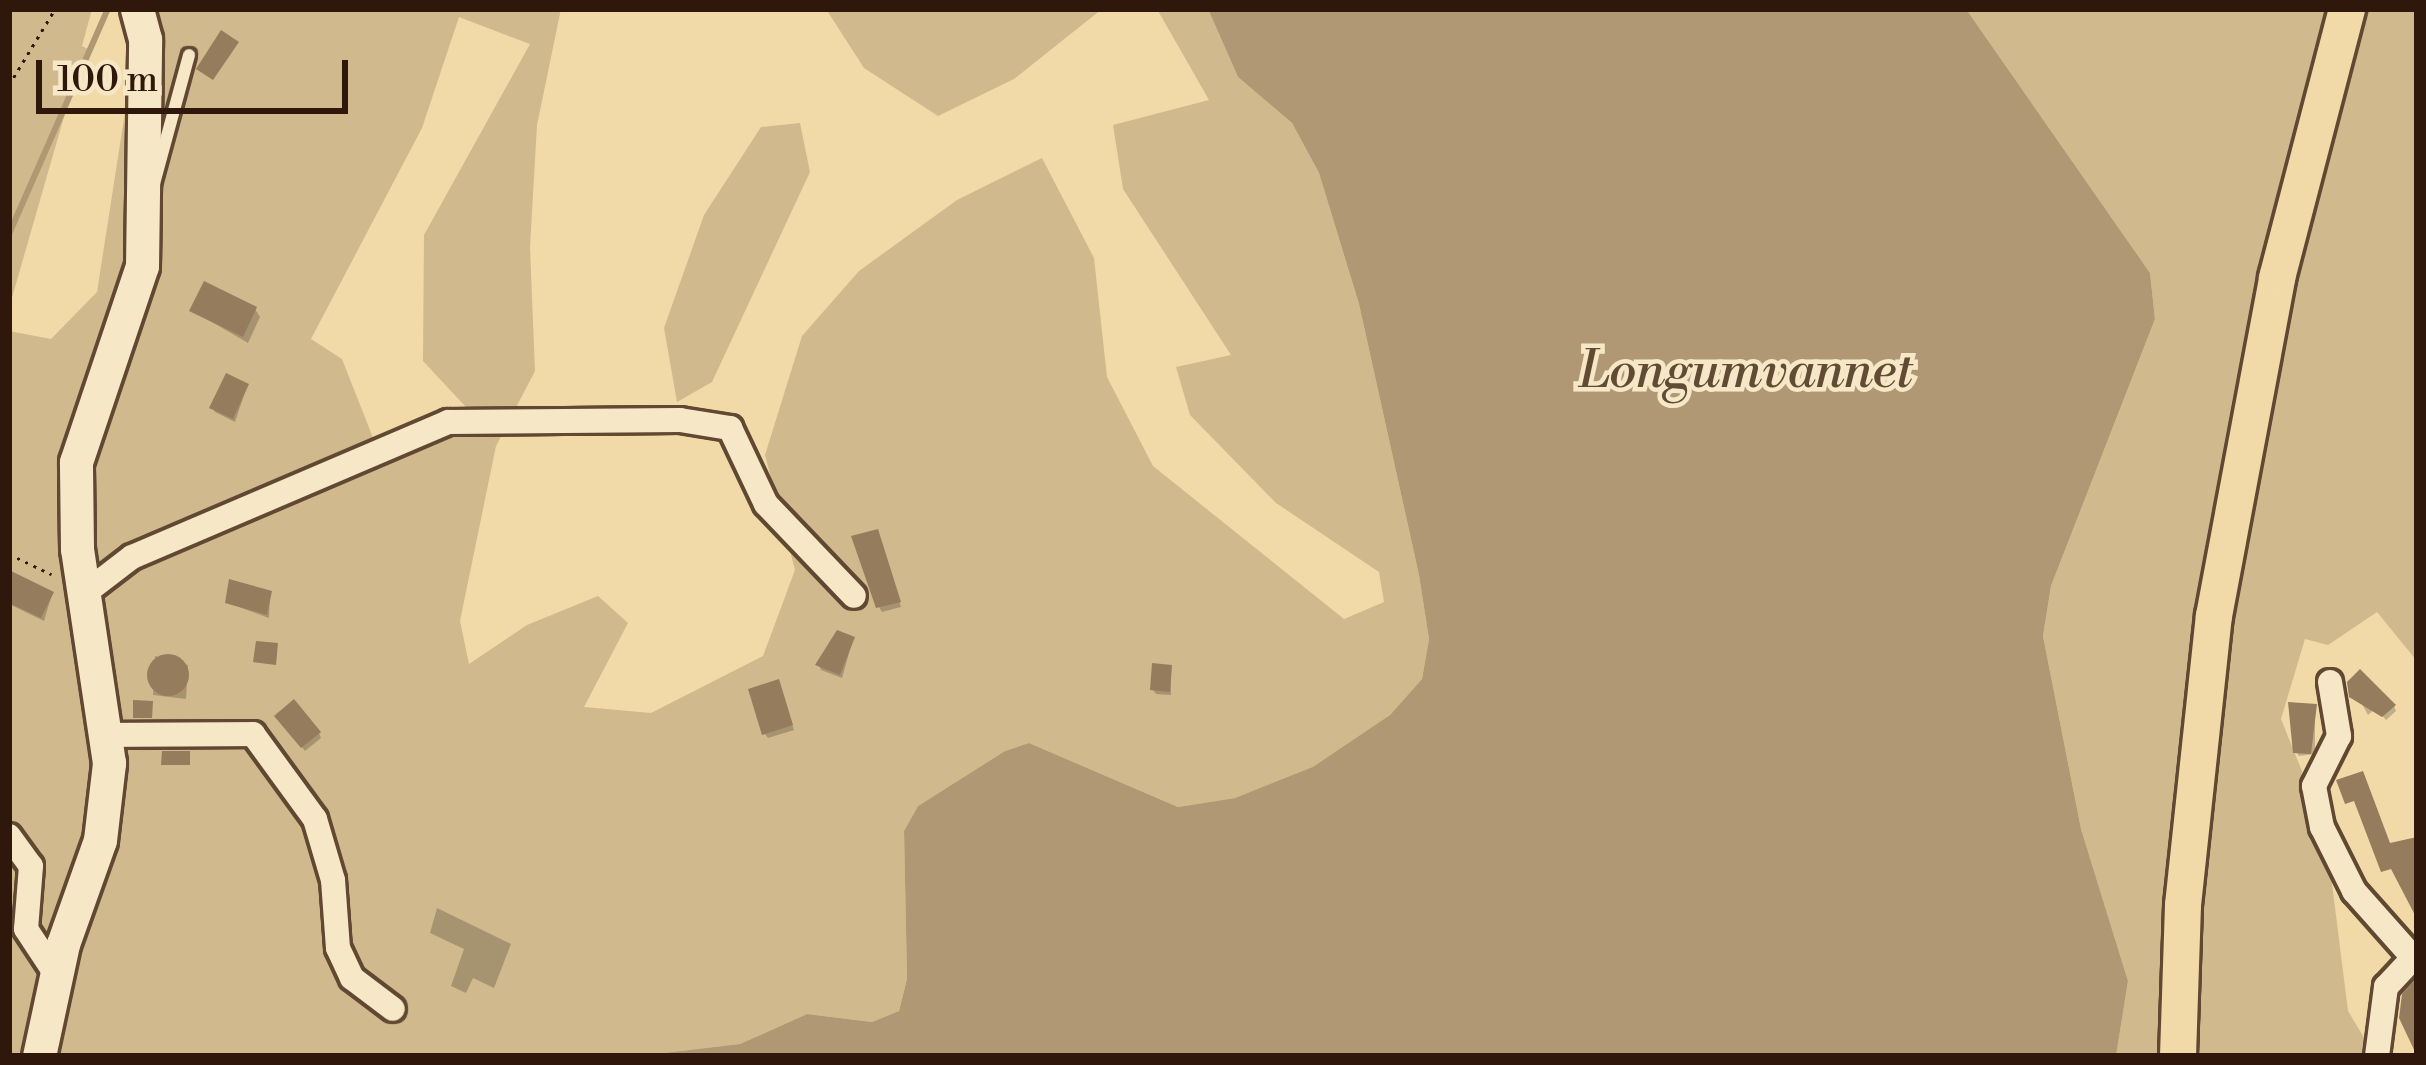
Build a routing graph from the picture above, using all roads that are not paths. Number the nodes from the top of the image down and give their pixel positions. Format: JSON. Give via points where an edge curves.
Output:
{"nodes":[{"id":1,"x":137,"y":9,"type":"edge"},
{"id":2,"x":2333,"y":9,"type":"edge"},
{"id":3,"x":2348,"y":9,"type":"edge"},
{"id":4,"x":189,"y":55,"type":"dead end"},
{"id":5,"x":146,"y":200,"type":"junction"},
{"id":6,"x":86,"y":592,"type":"junction"},
{"id":7,"x":854,"y":596,"type":"dead end"},
{"id":8,"x":2330,"y":682,"type":"dead end"},
{"id":9,"x":108,"y":735,"type":"junction"},
{"id":10,"x":9,"y":836,"type":"edge"},
{"id":11,"x":2415,"y":960,"type":"edge"},
{"id":12,"x":55,"y":973,"type":"junction"},
{"id":13,"x":393,"y":1009,"type":"dead end"},
{"id":14,"x":39,"y":1056,"type":"edge"},
{"id":15,"x":2164,"y":1056,"type":"edge"},
{"id":16,"x":2178,"y":1056,"type":"edge"},
{"id":17,"x":2377,"y":1056,"type":"edge"}],
"edges":[{"from":1,"to":5,"type":"main road","via":[[145,39]]},
{"from":2,"to":15,"type":"main road","via":[[2264,275],[2200,614],[2169,904]]},
{"from":3,"to":16,"type":"main road","via":[[2277,278],[2217,595],[2182,904]]},
{"from":4,"to":5,"type":"lane","via":[[159,188]]},
{"from":5,"to":6,"type":"main road","via":[[134,308],[76,462]]},
{"from":6,"to":7,"type":"street","via":[[132,557],[448,422],[680,420],[730,428],[766,504]]},
{"from":6,"to":9,"type":"main road"},
{"from":8,"to":11,"type":"street","via":[[2339,736],[2314,785],[2323,832],[2354,891]]},
{"from":9,"to":12,"type":"main road","via":[[100,840]]},
{"from":9,"to":13,"type":"street","via":[[253,734],[315,819],[333,880],[338,948],[352,978]]},
{"from":10,"to":12,"type":"street","via":[[31,866],[26,929]]},
{"from":11,"to":17,"type":"street","via":[[2386,987]]},
{"from":12,"to":14,"type":"main road"}]}
